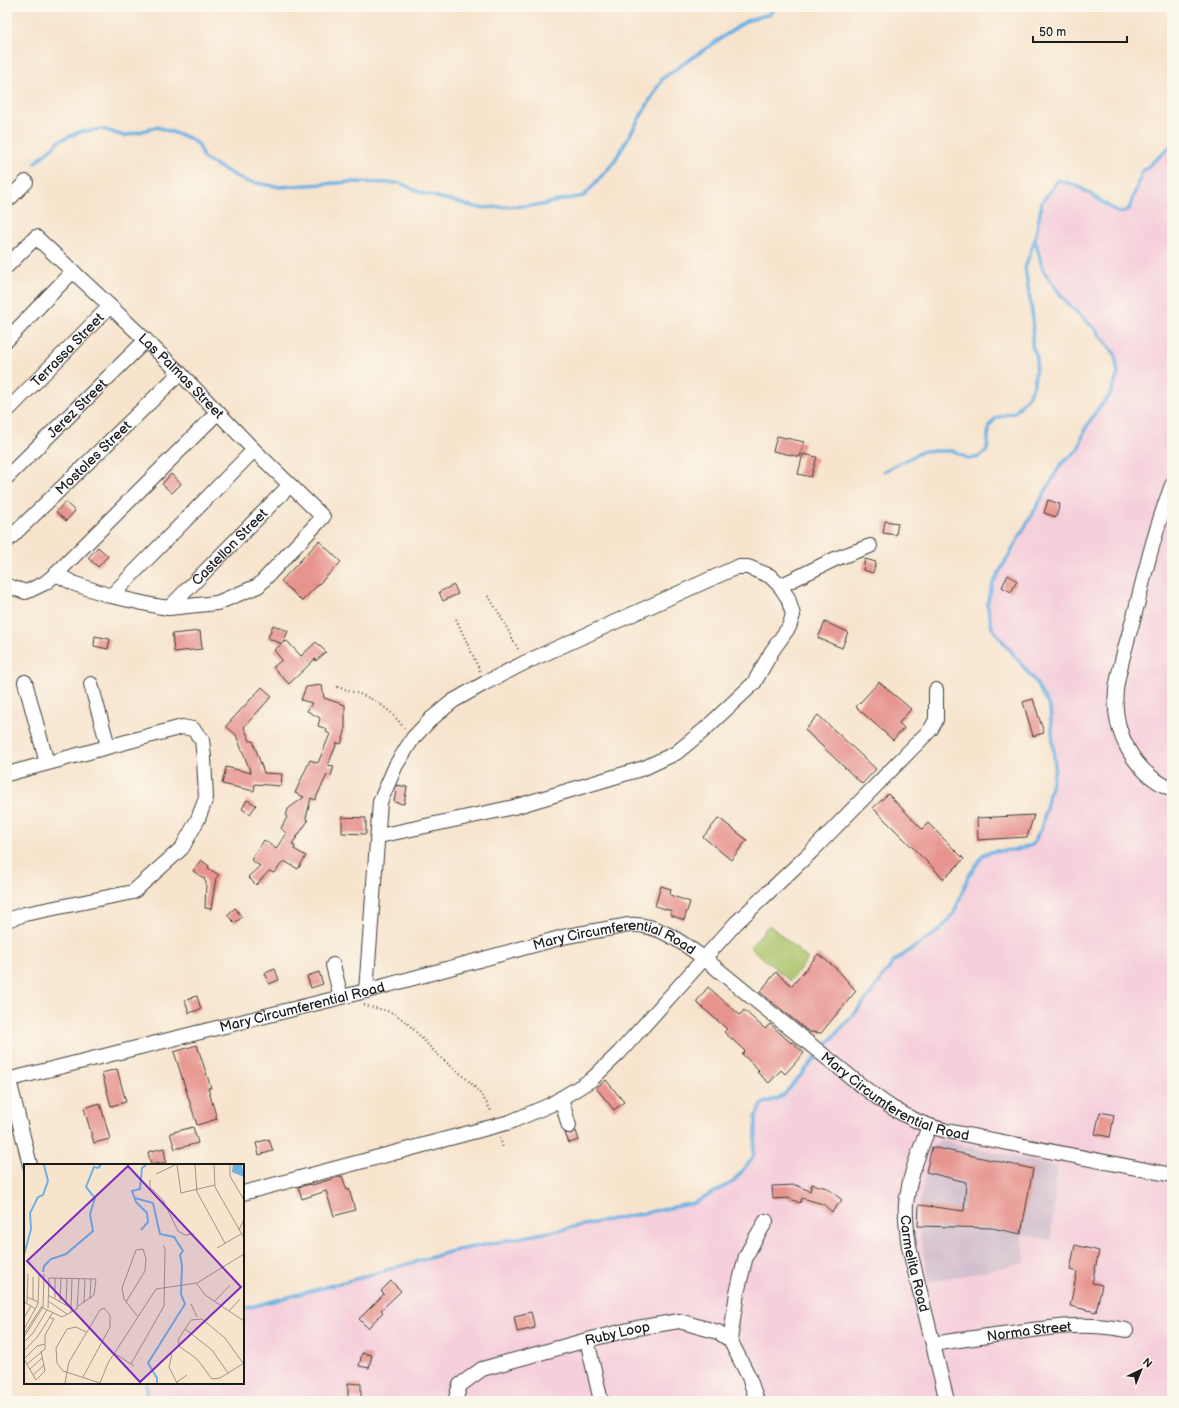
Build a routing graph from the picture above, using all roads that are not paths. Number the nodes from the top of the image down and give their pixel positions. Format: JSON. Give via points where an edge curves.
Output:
{"nodes":[{"id":1,"x":26,"y":182,"type":"dead end"},
{"id":2,"x":7,"y":201,"type":"edge"},
{"id":3,"x":7,"y":266,"type":"edge"},
{"id":4,"x":73,"y":271,"type":"junction"},
{"id":5,"x":110,"y":306,"type":"junction"},
{"id":6,"x":7,"y":340,"type":"edge"},
{"id":7,"x":146,"y":340,"type":"junction"},
{"id":8,"x":180,"y":373,"type":"junction"},
{"id":9,"x":7,"y":411,"type":"edge"},
{"id":10,"x":218,"y":412,"type":"junction"},
{"id":11,"x":254,"y":450,"type":"junction"},
{"id":12,"x":7,"y":477,"type":"edge"},
{"id":13,"x":290,"y":485,"type":"junction"},
{"id":14,"x":1172,"y":485,"type":"edge"},
{"id":15,"x":7,"y":541,"type":"edge"},
{"id":16,"x":870,"y":546,"type":"dead end"},
{"id":17,"x":56,"y":574,"type":"junction"},
{"id":18,"x":7,"y":586,"type":"edge"},
{"id":19,"x":780,"y":586,"type":"junction"},
{"id":20,"x":111,"y":596,"type":"junction"},
{"id":21,"x":168,"y":608,"type":"junction"},
{"id":22,"x":25,"y":682,"type":"dead end"},
{"id":23,"x":91,"y":684,"type":"dead end"},
{"id":24,"x":936,"y":690,"type":"dead end"},
{"id":25,"x":108,"y":746,"type":"junction"},
{"id":26,"x":47,"y":763,"type":"junction"},
{"id":27,"x":7,"y":774,"type":"edge"},
{"id":28,"x":1172,"y":789,"type":"edge"},
{"id":29,"x":379,"y":836,"type":"junction"},
{"id":30,"x":7,"y":920,"type":"edge"},
{"id":31,"x":704,"y":959,"type":"junction"},
{"id":32,"x":333,"y":965,"type":"dead end"},
{"id":33,"x":366,"y":991,"type":"junction"},
{"id":34,"x":347,"y":996,"type":"junction"},
{"id":35,"x":8,"y":1080,"type":"edge"},
{"id":36,"x":561,"y":1098,"type":"junction"},
{"id":37,"x":569,"y":1126,"type":"dead end"},
{"id":38,"x":929,"y":1127,"type":"junction"},
{"id":39,"x":30,"y":1164,"type":"edge"},
{"id":40,"x":1172,"y":1175,"type":"edge"},
{"id":41,"x":244,"y":1193,"type":"edge"},
{"id":42,"x":766,"y":1221,"type":"dead end"},
{"id":43,"x":1126,"y":1330,"type":"dead end"},
{"id":44,"x":587,"y":1340,"type":"junction"},
{"id":45,"x":730,"y":1340,"type":"junction"},
{"id":46,"x":933,"y":1344,"type":"junction"},
{"id":47,"x":455,"y":1401,"type":"edge"},
{"id":48,"x":601,"y":1401,"type":"edge"},
{"id":49,"x":757,"y":1401,"type":"edge"},
{"id":50,"x":947,"y":1401,"type":"edge"}],
"edges":[{"from":1,"to":2,"type":"street"},
{"from":3,"to":4,"type":"street","name":"Las Palmas Street","via":[[36,238]]},
{"from":4,"to":5,"type":"street","name":"Las Palmas Street"},
{"from":4,"to":6,"type":"street"},
{"from":5,"to":7,"type":"street","name":"Las Palmas Street"},
{"from":5,"to":9,"type":"street","name":"Terrassa Street"},
{"from":7,"to":8,"type":"street","name":"Las Palmas Street"},
{"from":7,"to":12,"type":"street","name":"Jerez Street"},
{"from":8,"to":10,"type":"street","name":"Las Palmas Street"},
{"from":8,"to":15,"type":"street","name":"Mostoles Street"},
{"from":10,"to":11,"type":"street","name":"Las Palmas Street"},
{"from":10,"to":17,"type":"street"},
{"from":11,"to":13,"type":"street","name":"Las Palmas Street"},
{"from":11,"to":20,"type":"street"},
{"from":13,"to":21,"type":"street","name":"Castellon Street"},
{"from":13,"to":21,"type":"street","name":"Las Palmas Street","via":[[323,517],[258,586],[217,603]]},
{"from":14,"to":28,"type":"street","via":[[1154,537],[1116,690],[1119,726],[1131,755],[1152,778]]},
{"from":16,"to":19,"type":"street","via":[[835,559]]},
{"from":17,"to":18,"type":"street","via":[[45,583],[26,592]]},
{"from":17,"to":20,"type":"street","via":[[75,584]]},
{"from":19,"to":29,"type":"street","via":[[770,576],[748,566],[737,568],[524,663],[453,701],[413,738],[396,765],[380,802]]},
{"from":19,"to":29,"type":"street","via":[[788,598],[793,615],[789,627],[754,683],[676,753],[644,768],[514,807]]},
{"from":20,"to":21,"type":"street"},
{"from":22,"to":26,"type":"street"},
{"from":23,"to":25,"type":"street"},
{"from":24,"to":31,"type":"street","via":[[936,720],[931,729],[812,851],[736,923]]},
{"from":25,"to":26,"type":"street"},
{"from":25,"to":30,"type":"street","via":[[182,727],[193,729],[197,733],[202,740],[206,798],[182,848],[133,892]]},
{"from":26,"to":27,"type":"street"},
{"from":29,"to":33,"type":"street"},
{"from":31,"to":33,"type":"street","name":"Mary Circumferential Road","via":[[683,943],[648,926],[638,924],[567,936]]},
{"from":31,"to":36,"type":"street","via":[[619,1053],[591,1080]]},
{"from":31,"to":38,"type":"street","name":"Mary Circumferential Road","via":[[880,1101]]},
{"from":32,"to":34,"type":"street"},
{"from":33,"to":34,"type":"street","name":"Mary Circumferential Road"},
{"from":34,"to":35,"type":"street","name":"Mary Circumferential Road"},
{"from":35,"to":39,"type":"street"},
{"from":36,"to":37,"type":"street"},
{"from":36,"to":41,"type":"street","via":[[550,1105],[497,1126]]},
{"from":38,"to":40,"type":"street","name":"Mary Circumferential Road"},
{"from":38,"to":46,"type":"street","name":"Carmelita Road","via":[[911,1181],[906,1204],[906,1225]]},
{"from":42,"to":45,"type":"street","via":[[746,1256]]},
{"from":43,"to":46,"type":"street","name":"Norma Street","via":[[1106,1326],[1061,1326]]},
{"from":44,"to":45,"type":"street","name":"Ruby Loop","via":[[680,1321],[718,1332]]},
{"from":44,"to":47,"type":"street","name":"Ruby Loop","via":[[482,1369],[460,1385]]},
{"from":44,"to":48,"type":"street"},
{"from":45,"to":49,"type":"street","via":[[749,1376]]},
{"from":46,"to":50,"type":"street","name":"Carmelita Road"}]}
